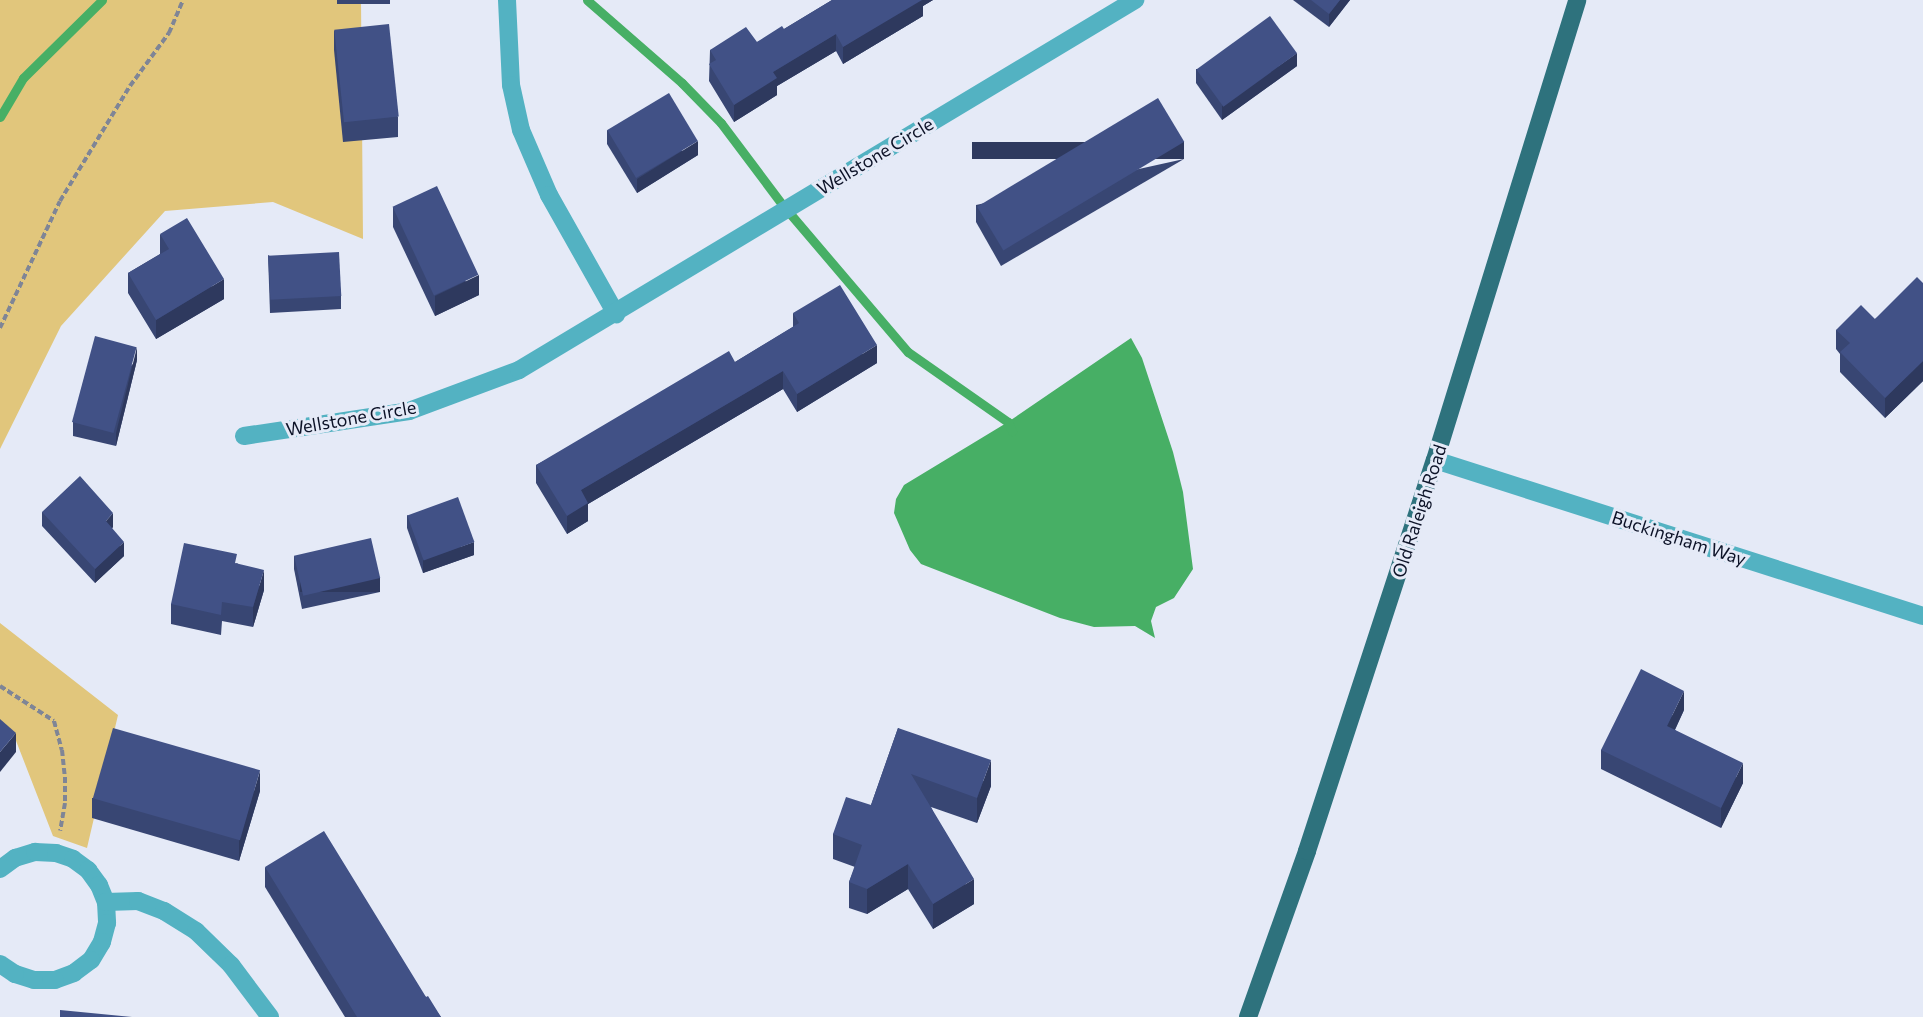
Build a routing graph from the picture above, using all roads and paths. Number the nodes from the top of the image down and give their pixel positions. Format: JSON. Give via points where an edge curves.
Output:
{"nodes":[{"id":1,"x":183,"y":0,"type":"edge"},
{"id":2,"x":507,"y":0,"type":"edge"},
{"id":3,"x":1135,"y":0,"type":"edge"},
{"id":4,"x":1577,"y":0,"type":"edge"},
{"id":5,"x":616,"y":314,"type":"junction"},
{"id":6,"x":0,"y":328,"type":"edge"},
{"id":7,"x":244,"y":436,"type":"dead end"},
{"id":8,"x":1435,"y":460,"type":"junction"},
{"id":9,"x":1923,"y":616,"type":"edge"},
{"id":10,"x":0,"y":686,"type":"edge"},
{"id":11,"x":56,"y":853,"type":"junction"},
{"id":12,"x":0,"y":869,"type":"edge"},
{"id":13,"x":106,"y":902,"type":"junction"},
{"id":14,"x":0,"y":964,"type":"edge"},
{"id":15,"x":270,"y":1017,"type":"edge"},
{"id":16,"x":1248,"y":1017,"type":"edge"}],
"edges":[{"from":1,"to":6,"type":"path","via":[[169,33],[130,86],[60,201]]},
{"from":2,"to":5,"type":"street","via":[[511,85],[521,130],[549,195]]},
{"from":3,"to":5,"type":"street","name":"Wellstone Circle"},
{"from":4,"to":8,"type":"main road","name":"Old Raleigh Road"},
{"from":5,"to":7,"type":"street","name":"Wellstone Circle","via":[[519,370],[409,411]]},
{"from":8,"to":9,"type":"street","name":"Buckingham Way"},
{"from":8,"to":16,"type":"main road","name":"Old Raleigh Road"},
{"from":10,"to":11,"type":"path","via":[[54,721],[65,777],[65,803]]},
{"from":11,"to":12,"type":"street","via":[[34,852],[15,858]]},
{"from":11,"to":13,"type":"street","via":[[88,870]]},
{"from":13,"to":14,"type":"street","via":[[107,923],[102,942],[90,960],[74,973],[55,980],[34,980]]},
{"from":13,"to":15,"type":"street","via":[[138,901],[164,911],[196,931],[231,965]]}]}
